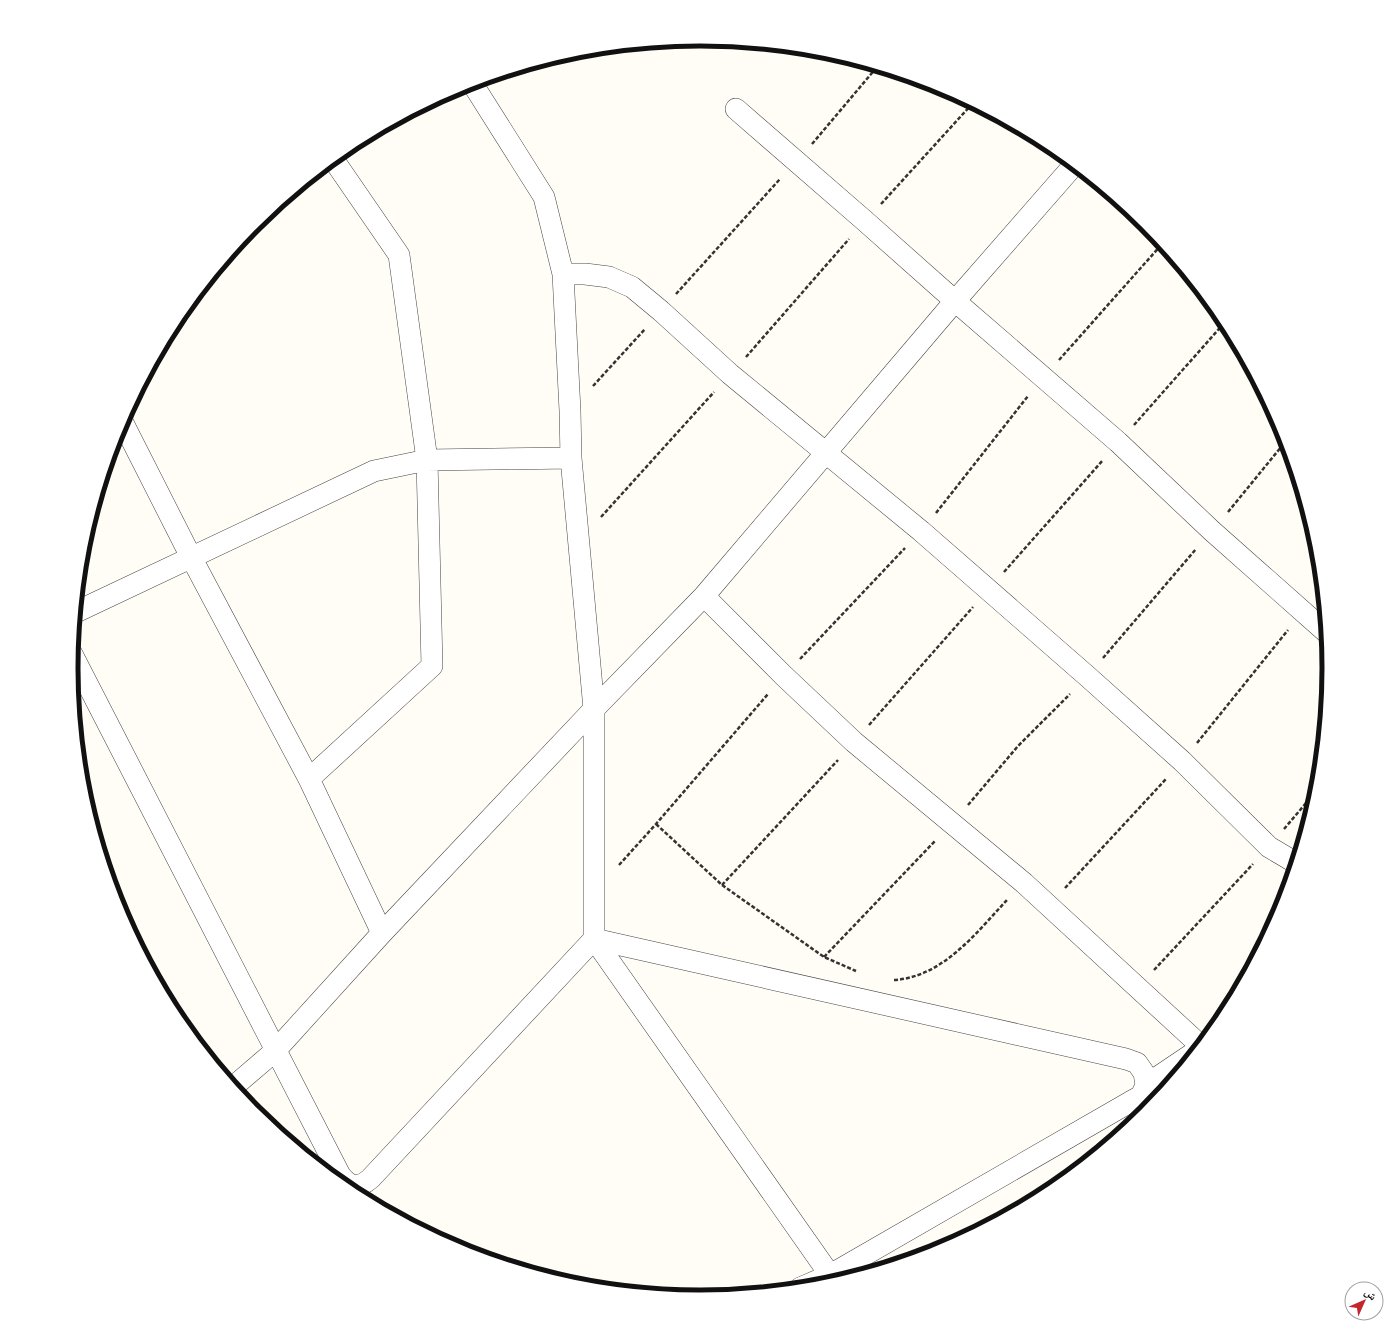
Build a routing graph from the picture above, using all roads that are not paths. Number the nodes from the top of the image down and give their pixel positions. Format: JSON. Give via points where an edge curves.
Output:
{"nodes":[{"id":1,"x":475,"y":88,"type":"edge"},
{"id":2,"x":736,"y":109,"type":"dead end"},
{"id":3,"x":336,"y":164,"type":"edge"},
{"id":4,"x":1071,"y":169,"type":"edge"},
{"id":5,"x":563,"y":274,"type":"junction"},
{"id":6,"x":954,"y":301,"type":"junction"},
{"id":7,"x":126,"y":428,"type":"edge"},
{"id":8,"x":826,"y":454,"type":"junction"},
{"id":9,"x":570,"y":458,"type":"junction"},
{"id":10,"x":427,"y":460,"type":"junction"},
{"id":11,"x":191,"y":557,"type":"junction"},
{"id":12,"x":704,"y":596,"type":"junction"},
{"id":13,"x":81,"y":610,"type":"edge"},
{"id":14,"x":1321,"y":628,"type":"edge"},
{"id":15,"x":78,"y":666,"type":"edge"},
{"id":16,"x":594,"y":709,"type":"junction"},
{"id":17,"x":309,"y":779,"type":"junction"},
{"id":18,"x":1292,"y":860,"type":"edge"},
{"id":19,"x":382,"y":934,"type":"junction"},
{"id":20,"x":594,"y":939,"type":"junction"},
{"id":21,"x":1197,"y":1043,"type":"edge"},
{"id":22,"x":276,"y":1051,"type":"junction"},
{"id":23,"x":1184,"y":1060,"type":"edge"},
{"id":24,"x":237,"y":1084,"type":"edge"},
{"id":25,"x":1146,"y":1085,"type":"junction"},
{"id":26,"x":342,"y":1177,"type":"edge"},
{"id":27,"x":352,"y":1185,"type":"edge"},
{"id":28,"x":830,"y":1275,"type":"junction"},
{"id":29,"x":821,"y":1279,"type":"edge"}],
"edges":[{"from":1,"to":5,"type":"street","via":[[544,197]]},
{"from":2,"to":6,"type":"street"},
{"from":3,"to":10,"type":"street","via":[[399,255]]},
{"from":4,"to":6,"type":"street"},
{"from":5,"to":8,"type":"street","via":[[609,277],[632,287],[730,374]]},
{"from":5,"to":9,"type":"street"},
{"from":6,"to":8,"type":"street"},
{"from":6,"to":14,"type":"street","via":[[1118,442],[1212,531]]},
{"from":7,"to":11,"type":"street"},
{"from":8,"to":12,"type":"street"},
{"from":8,"to":18,"type":"street","via":[[921,532],[1087,676],[1182,761],[1269,847]]},
{"from":9,"to":10,"type":"street"},
{"from":9,"to":16,"type":"street"},
{"from":10,"to":11,"type":"street","via":[[374,471]]},
{"from":10,"to":17,"type":"street","via":[[432,666]]},
{"from":11,"to":13,"type":"street"},
{"from":11,"to":17,"type":"street"},
{"from":12,"to":16,"type":"street"},
{"from":12,"to":21,"type":"street","via":[[854,742],[1024,883]]},
{"from":15,"to":22,"type":"street"},
{"from":16,"to":19,"type":"street"},
{"from":16,"to":20,"type":"street"},
{"from":17,"to":19,"type":"street"},
{"from":19,"to":22,"type":"street"},
{"from":20,"to":25,"type":"street","via":[[1126,1059],[1137,1063],[1144,1073]]},
{"from":20,"to":27,"type":"street","via":[[372,1178],[364,1184]]},
{"from":20,"to":28,"type":"street"},
{"from":22,"to":24,"type":"street"},
{"from":22,"to":26,"type":"street"},
{"from":23,"to":25,"type":"street"},
{"from":25,"to":28,"type":"street","via":[[1141,1096]]},
{"from":28,"to":29,"type":"street"}]}
